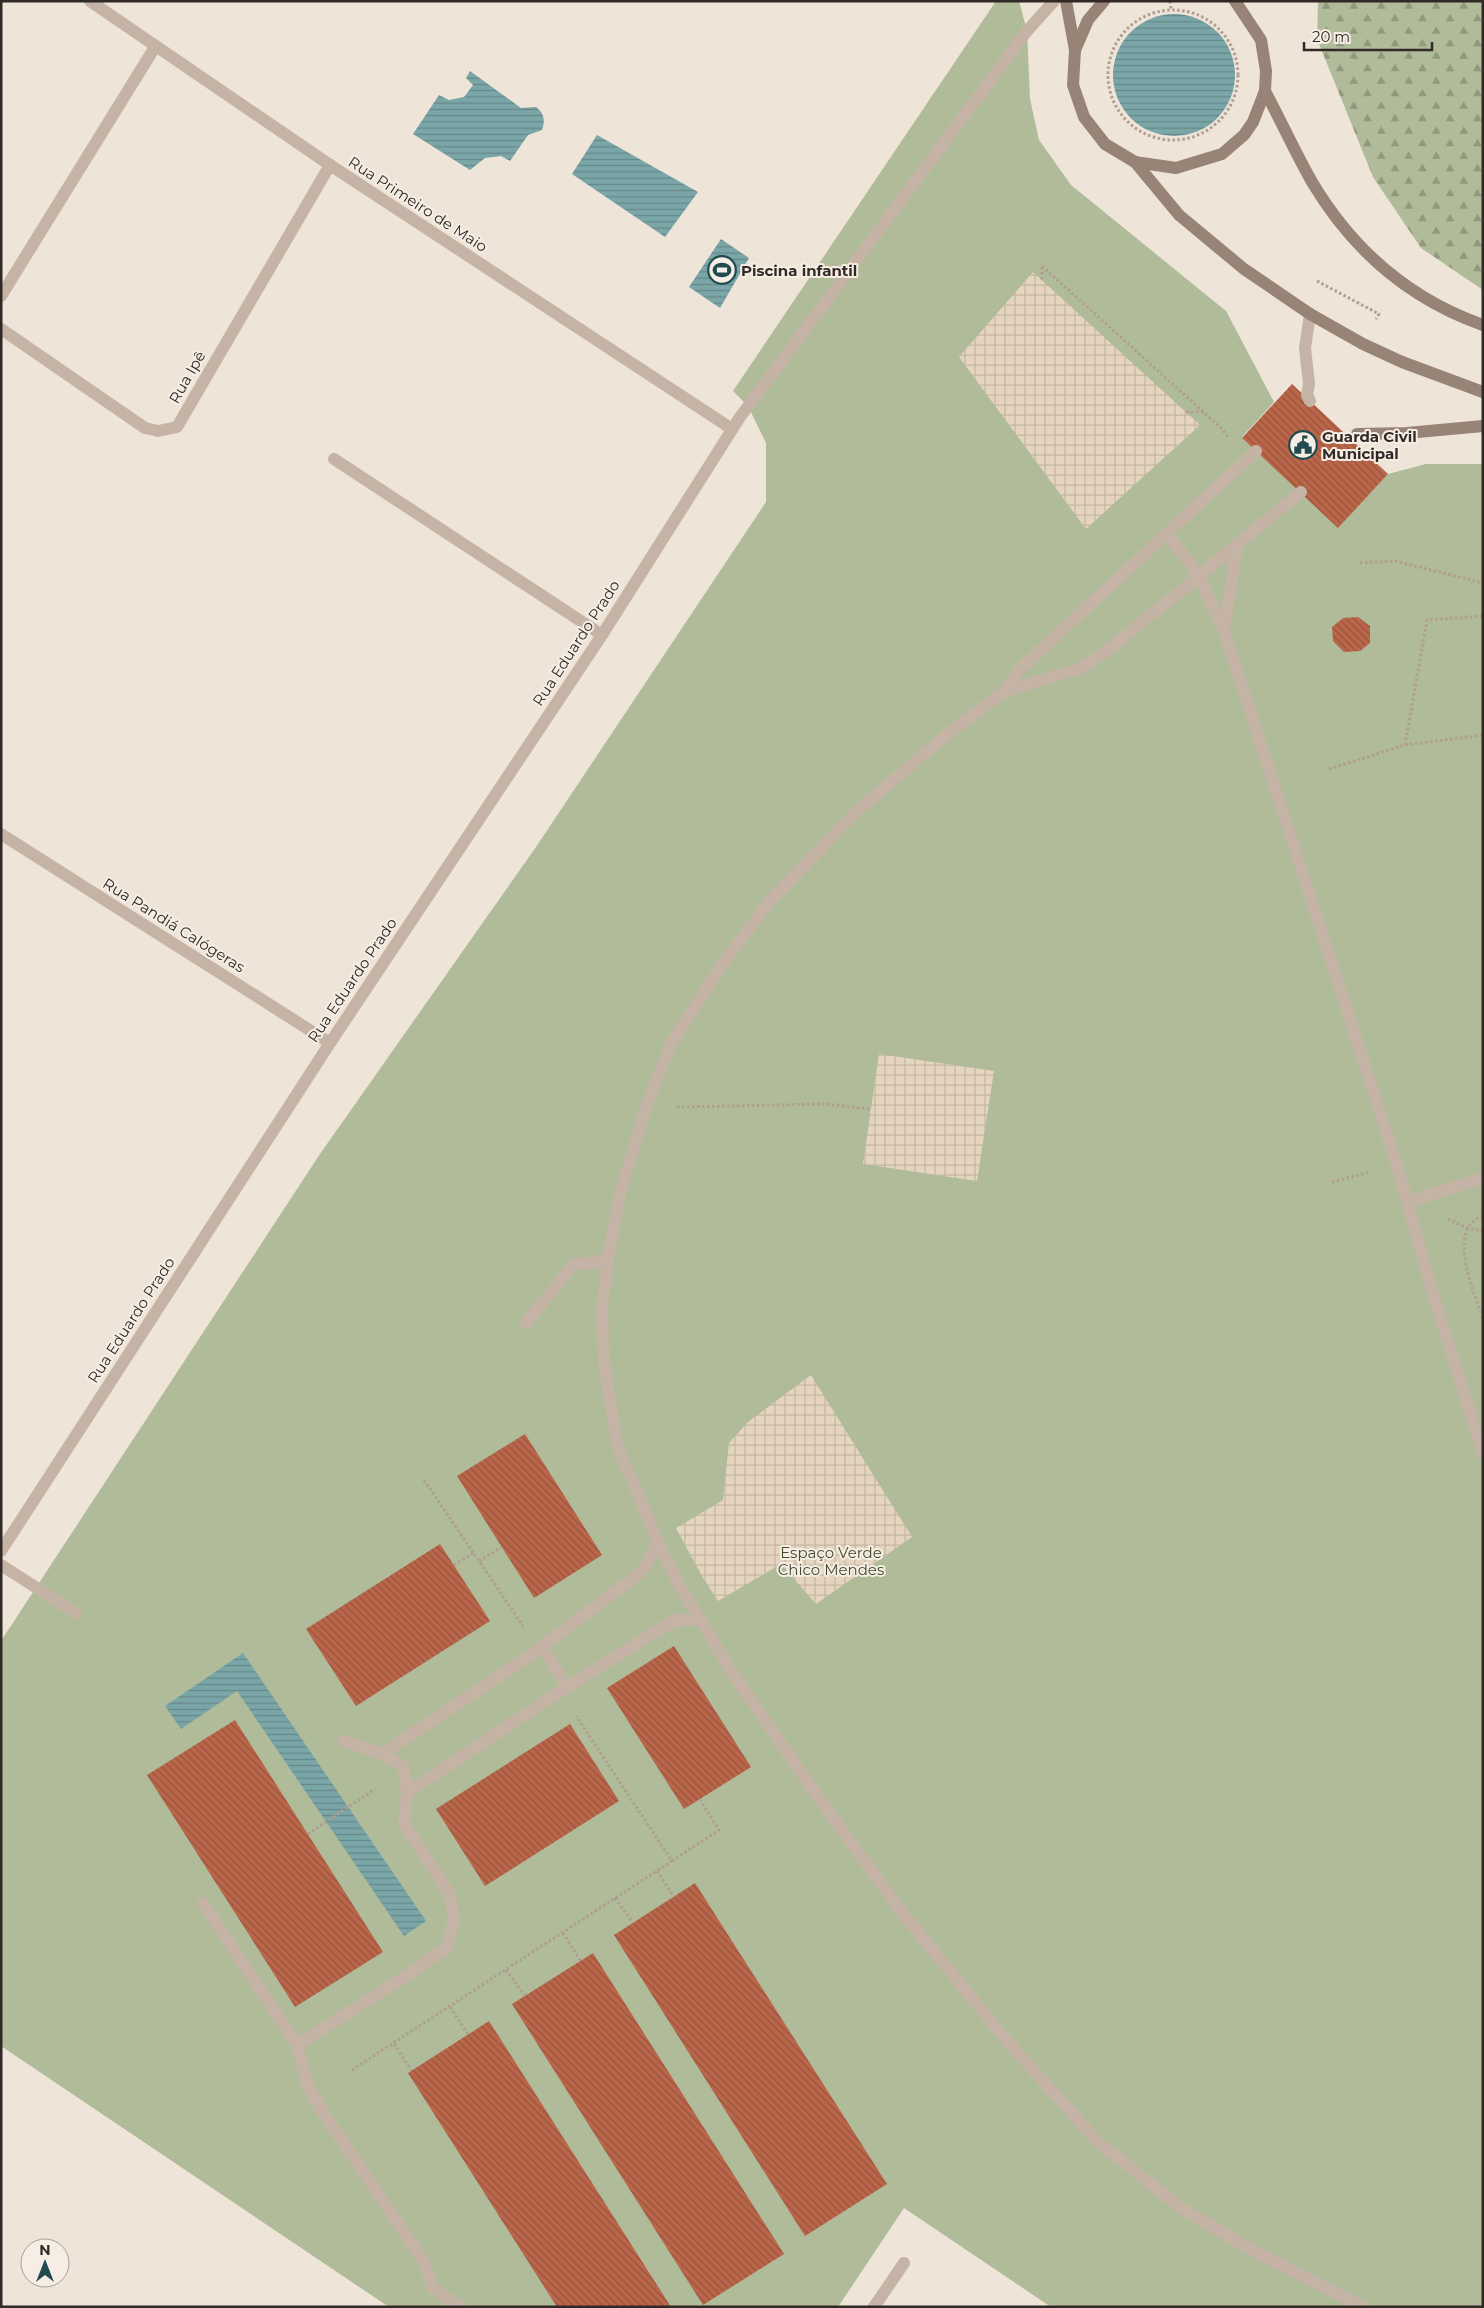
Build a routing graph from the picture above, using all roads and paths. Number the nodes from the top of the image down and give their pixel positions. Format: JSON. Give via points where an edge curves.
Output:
{"nodes":[{"id":1,"x":90,"y":1,"type":"edge"},
{"id":2,"x":1054,"y":1,"type":"edge"},
{"id":3,"x":1066,"y":1,"type":"edge"},
{"id":4,"x":1104,"y":1,"type":"edge"},
{"id":5,"x":1170,"y":1,"type":"edge"},
{"id":6,"x":1235,"y":1,"type":"edge"},
{"id":7,"x":1171,"y":10,"type":"junction"},
{"id":8,"x":155,"y":47,"type":"junction"},
{"id":9,"x":1075,"y":50,"type":"junction"},
{"id":10,"x":1264,"y":91,"type":"junction"},
{"id":11,"x":1135,"y":162,"type":"junction"},
{"id":12,"x":330,"y":165,"type":"junction"},
{"id":13,"x":1042,"y":281,"type":"dead end"},
{"id":14,"x":1,"y":296,"type":"edge"},
{"id":15,"x":1384,"y":308,"type":"dead end"},
{"id":16,"x":1310,"y":314,"type":"junction"},
{"id":17,"x":1379,"y":314,"type":"dead end"},
{"id":18,"x":1483,"y":325,"type":"edge"},
{"id":19,"x":1,"y":329,"type":"edge"},
{"id":20,"x":1483,"y":392,"type":"edge"},
{"id":21,"x":1310,"y":401,"type":"dead end"},
{"id":22,"x":1186,"y":412,"type":"dead end"},
{"id":23,"x":1204,"y":412,"type":"junction"},
{"id":24,"x":1483,"y":426,"type":"edge"},
{"id":25,"x":732,"y":429,"type":"junction"},
{"id":26,"x":1354,"y":437,"type":"dead end"},
{"id":27,"x":1231,"y":439,"type":"dead end"},
{"id":28,"x":1256,"y":451,"type":"dead end"},
{"id":29,"x":334,"y":459,"type":"dead end"},
{"id":30,"x":1301,"y":492,"type":"dead end"},
{"id":31,"x":1167,"y":534,"type":"junction"},
{"id":32,"x":1237,"y":544,"type":"junction"},
{"id":33,"x":1360,"y":563,"type":"dead end"},
{"id":34,"x":1198,"y":574,"type":"junction"},
{"id":35,"x":1483,"y":583,"type":"edge"},
{"id":36,"x":1483,"y":616,"type":"edge"},
{"id":37,"x":1224,"y":631,"type":"junction"},
{"id":38,"x":602,"y":635,"type":"junction"},
{"id":39,"x":1003,"y":692,"type":"junction"},
{"id":40,"x":1483,"y":735,"type":"edge"},
{"id":41,"x":1405,"y":745,"type":"junction"},
{"id":42,"x":1329,"y":769,"type":"dead end"},
{"id":43,"x":1,"y":834,"type":"edge"},
{"id":44,"x":330,"y":1043,"type":"junction"},
{"id":45,"x":673,"y":1107,"type":"dead end"},
{"id":46,"x":871,"y":1109,"type":"dead end"},
{"id":47,"x":1397,"y":1165,"type":"junction"},
{"id":48,"x":1483,"y":1178,"type":"edge"},
{"id":49,"x":1332,"y":1182,"type":"dead end"},
{"id":50,"x":1407,"y":1202,"type":"junction"},
{"id":51,"x":1442,"y":1216,"type":"dead end"},
{"id":52,"x":1483,"y":1216,"type":"edge"},
{"id":53,"x":1467,"y":1228,"type":"junction"},
{"id":54,"x":1483,"y":1231,"type":"edge"},
{"id":55,"x":608,"y":1258,"type":"junction"},
{"id":56,"x":1483,"y":1319,"type":"edge"},
{"id":57,"x":526,"y":1323,"type":"dead end"},
{"id":58,"x":1483,"y":1454,"type":"edge"},
{"id":59,"x":424,"y":1480,"type":"dead end"},
{"id":60,"x":658,"y":1542,"type":"junction"},
{"id":61,"x":502,"y":1547,"type":"dead end"},
{"id":62,"x":1,"y":1551,"type":"edge"},
{"id":63,"x":474,"y":1553,"type":"junction"},
{"id":64,"x":479,"y":1561,"type":"junction"},
{"id":65,"x":454,"y":1565,"type":"dead end"},
{"id":66,"x":1,"y":1566,"type":"edge"},
{"id":67,"x":76,"y":1613,"type":"dead end"},
{"id":68,"x":700,"y":1620,"type":"junction"},
{"id":69,"x":525,"y":1628,"type":"dead end"},
{"id":70,"x":542,"y":1646,"type":"junction"},
{"id":71,"x":567,"y":1686,"type":"junction"},
{"id":72,"x":571,"y":1709,"type":"dead end"},
{"id":73,"x":343,"y":1741,"type":"dead end"},
{"id":74,"x":382,"y":1754,"type":"junction"},
{"id":75,"x":375,"y":1789,"type":"dead end"},
{"id":76,"x":407,"y":1793,"type":"junction"},
{"id":77,"x":700,"y":1799,"type":"dead end"},
{"id":78,"x":308,"y":1834,"type":"dead end"},
{"id":79,"x":672,"y":1861,"type":"junction"},
{"id":80,"x":657,"y":1872,"type":"junction"},
{"id":81,"x":615,"y":1898,"type":"junction"},
{"id":82,"x":674,"y":1898,"type":"dead end"},
{"id":83,"x":203,"y":1903,"type":"dead end"},
{"id":84,"x":633,"y":1923,"type":"dead end"},
{"id":85,"x":563,"y":1933,"type":"junction"},
{"id":86,"x":581,"y":1961,"type":"dead end"},
{"id":87,"x":506,"y":1970,"type":"junction"},
{"id":88,"x":525,"y":1996,"type":"dead end"},
{"id":89,"x":450,"y":2007,"type":"junction"},
{"id":90,"x":468,"y":2034,"type":"dead end"},
{"id":91,"x":394,"y":2044,"type":"junction"},
{"id":92,"x":297,"y":2045,"type":"junction"},
{"id":93,"x":352,"y":2070,"type":"dead end"},
{"id":94,"x":411,"y":2070,"type":"dead end"},
{"id":95,"x":904,"y":2263,"type":"dead end"},
{"id":96,"x":460,"y":2307,"type":"edge"},
{"id":97,"x":874,"y":2307,"type":"edge"},
{"id":98,"x":1363,"y":2307,"type":"edge"}],
"edges":[{"from":1,"to":8,"type":"street","name":"Rua Primeiro de Maio"},
{"from":2,"to":25,"type":"street","name":"Rua Eduardo Prado","via":[[1027,31]]},
{"from":3,"to":9,"type":"main road"},
{"from":4,"to":9,"type":"main road","via":[[1088,20]]},
{"from":5,"to":7,"type":"path"},
{"from":6,"to":10,"type":"main road","via":[[1261,40],[1266,71]]},
{"from":7,"to":7,"type":"path","via":[[1154,12],[1125,30],[1115,44],[1107,78],[1112,100],[1123,118],[1141,132],[1162,140],[1180,140],[1212,128],[1227,113],[1236,93],[1239,73],[1235,53],[1225,35],[1191,12]]},
{"from":8,"to":12,"type":"street","name":"Rua Primeiro de Maio"},
{"from":8,"to":14,"type":"street"},
{"from":9,"to":11,"type":"main road","via":[[1073,85],[1084,117],[1105,144]]},
{"from":10,"to":11,"type":"main road","via":[[1253,122],[1222,154],[1176,168]]},
{"from":10,"to":18,"type":"main road","via":[[1312,182],[1349,234],[1411,291],[1459,317]]},
{"from":11,"to":16,"type":"main road","via":[[1179,215],[1215,246]]},
{"from":12,"to":19,"type":"street","name":"Rua Ipê","via":[[177,427],[168,431],[145,428]]},
{"from":12,"to":25,"type":"street","name":"Rua Primeiro de Maio"},
{"from":13,"to":23,"type":"path","via":[[1042,266]]},
{"from":15,"to":17,"type":"path"},
{"from":16,"to":20,"type":"main road","via":[[1402,362]]},
{"from":16,"to":21,"type":"street","via":[[1305,348]]},
{"from":22,"to":23,"type":"path"},
{"from":23,"to":27,"type":"path"},
{"from":24,"to":26,"type":"main road"},
{"from":25,"to":38,"type":"street","name":"Rua Eduardo Prado"},
{"from":28,"to":31,"type":"street"},
{"from":29,"to":38,"type":"street"},
{"from":30,"to":32,"type":"street"},
{"from":31,"to":34,"type":"street"},
{"from":31,"to":39,"type":"street","via":[[1020,669]]},
{"from":32,"to":34,"type":"street"},
{"from":32,"to":37,"type":"street"},
{"from":33,"to":35,"type":"path","via":[[1395,561]]},
{"from":34,"to":37,"type":"street"},
{"from":34,"to":39,"type":"street","via":[[1113,646],[1080,668]]},
{"from":36,"to":41,"type":"path","via":[[1427,620]]},
{"from":37,"to":47,"type":"street"},
{"from":38,"to":44,"type":"street","name":"Rua Eduardo Prado"},
{"from":39,"to":55,"type":"street","via":[[951,731],[858,810],[769,902],[721,966],[671,1044],[646,1107],[620,1190]]},
{"from":40,"to":41,"type":"path"},
{"from":41,"to":42,"type":"path"},
{"from":43,"to":44,"type":"street","name":"Rua Pandiá Calógeras"},
{"from":44,"to":62,"type":"street","name":"Rua Eduardo Prado"},
{"from":45,"to":46,"type":"path","via":[[825,1104]]},
{"from":47,"to":49,"type":"path"},
{"from":47,"to":50,"type":"street"},
{"from":48,"to":50,"type":"street"},
{"from":50,"to":58,"type":"street"},
{"from":51,"to":53,"type":"path"},
{"from":52,"to":53,"type":"path"},
{"from":53,"to":54,"type":"path"},
{"from":53,"to":56,"type":"path","via":[[1463,1245],[1465,1262]]},
{"from":55,"to":57,"type":"street","via":[[573,1265]]},
{"from":55,"to":60,"type":"street","via":[[602,1310],[604,1362],[617,1445]]},
{"from":59,"to":63,"type":"path"},
{"from":60,"to":68,"type":"street"},
{"from":60,"to":70,"type":"street","via":[[637,1575]]},
{"from":61,"to":64,"type":"path"},
{"from":63,"to":64,"type":"path"},
{"from":63,"to":65,"type":"path"},
{"from":64,"to":69,"type":"path"},
{"from":66,"to":67,"type":"street"},
{"from":68,"to":71,"type":"street","via":[[676,1620]]},
{"from":68,"to":98,"type":"street","via":[[730,1669],[900,1910],[1007,2041],[1098,2142],[1181,2208],[1252,2250]]},
{"from":70,"to":71,"type":"street"},
{"from":70,"to":74,"type":"street"},
{"from":71,"to":76,"type":"street"},
{"from":72,"to":79,"type":"path"},
{"from":73,"to":74,"type":"street"},
{"from":74,"to":76,"type":"street","via":[[403,1766]]},
{"from":75,"to":78,"type":"path"},
{"from":76,"to":92,"type":"street","via":[[404,1824],[450,1895],[454,1919],[447,1947]]},
{"from":77,"to":79,"type":"path","via":[[719,1830]]},
{"from":79,"to":80,"type":"path"},
{"from":80,"to":81,"type":"path"},
{"from":80,"to":82,"type":"path"},
{"from":81,"to":84,"type":"path"},
{"from":81,"to":85,"type":"path"},
{"from":83,"to":92,"type":"street"},
{"from":85,"to":86,"type":"path"},
{"from":85,"to":87,"type":"path"},
{"from":87,"to":88,"type":"path"},
{"from":87,"to":89,"type":"path"},
{"from":89,"to":90,"type":"path"},
{"from":89,"to":91,"type":"path"},
{"from":91,"to":93,"type":"path"},
{"from":91,"to":94,"type":"path"},
{"from":92,"to":96,"type":"street","via":[[307,2084],[322,2113],[423,2260],[433,2288]]},
{"from":95,"to":97,"type":"street"}]}
